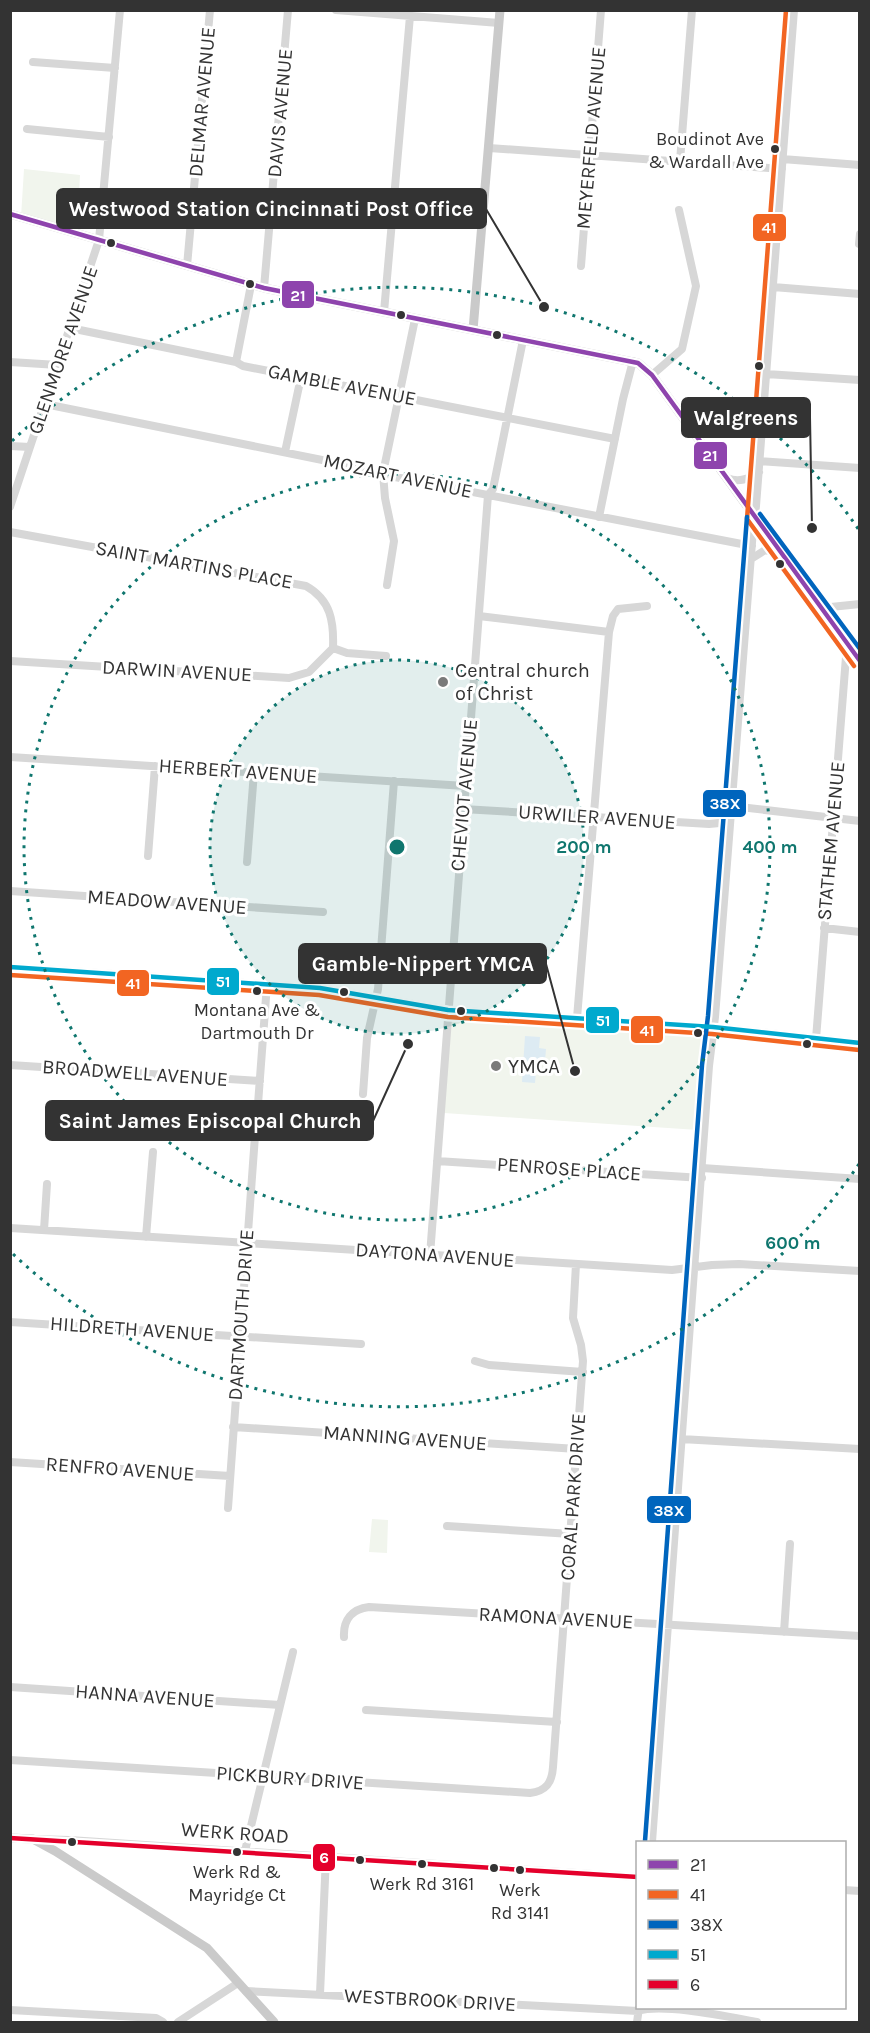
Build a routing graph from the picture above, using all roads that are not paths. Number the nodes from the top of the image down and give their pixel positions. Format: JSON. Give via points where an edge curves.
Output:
{"nodes":[{"id":1,"x":120,"y":10,"type":"edge"},
{"id":2,"x":210,"y":10,"type":"edge"},
{"id":3,"x":288,"y":10,"type":"edge"},
{"id":4,"x":336,"y":10,"type":"edge"},
{"id":5,"x":500,"y":10,"type":"edge"},
{"id":6,"x":601,"y":10,"type":"edge"},
{"id":7,"x":693,"y":10,"type":"edge"},
{"id":8,"x":794,"y":10,"type":"edge"},
{"id":9,"x":410,"y":16,"type":"junction"},
{"id":10,"x":499,"y":23,"type":"junction"},
{"id":11,"x":33,"y":62,"type":"dead end"},
{"id":12,"x":115,"y":68,"type":"junction"},
{"id":13,"x":27,"y":129,"type":"dead end"},
{"id":14,"x":109,"y":137,"type":"junction"},
{"id":15,"x":489,"y":148,"type":"junction"},
{"id":16,"x":590,"y":156,"type":"junction"},
{"id":17,"x":783,"y":159,"type":"junction"},
{"id":18,"x":680,"y":161,"type":"junction"},
{"id":19,"x":860,"y":165,"type":"edge"},
{"id":20,"x":782,"y":169,"type":"junction"},
{"id":21,"x":679,"y":210,"type":"dead end"},
{"id":22,"x":10,"y":214,"type":"edge"},
{"id":23,"x":860,"y":234,"type":"edge"},
{"id":24,"x":99,"y":240,"type":"junction"},
{"id":25,"x":859,"y":244,"type":"edge"},
{"id":26,"x":187,"y":266,"type":"junction"},
{"id":27,"x":581,"y":266,"type":"dead end"},
{"id":28,"x":252,"y":285,"type":"junction"},
{"id":29,"x":773,"y":287,"type":"junction"},
{"id":30,"x":264,"y":288,"type":"junction"},
{"id":31,"x":860,"y":294,"type":"edge"},
{"id":32,"x":384,"y":312,"type":"junction"},
{"id":33,"x":415,"y":319,"type":"junction"},
{"id":34,"x":70,"y":328,"type":"junction"},
{"id":35,"x":473,"y":330,"type":"junction"},
{"id":36,"x":523,"y":340,"type":"junction"},
{"id":37,"x":633,"y":361,"type":"junction"},
{"id":38,"x":10,"y":362,"type":"edge"},
{"id":39,"x":236,"y":362,"type":"junction"},
{"id":40,"x":58,"y":365,"type":"junction"},
{"id":41,"x":766,"y":374,"type":"junction"},
{"id":42,"x":652,"y":375,"type":"junction"},
{"id":43,"x":301,"y":377,"type":"junction"},
{"id":44,"x":860,"y":381,"type":"edge"},
{"id":45,"x":400,"y":396,"type":"junction"},
{"id":46,"x":45,"y":404,"type":"junction"},
{"id":47,"x":508,"y":417,"type":"junction"},
{"id":48,"x":615,"y":438,"type":"junction"},
{"id":49,"x":10,"y":446,"type":"edge"},
{"id":50,"x":30,"y":447,"type":"junction"},
{"id":51,"x":285,"y":452,"type":"junction"},
{"id":52,"x":759,"y":461,"type":"junction"},
{"id":53,"x":860,"y":468,"type":"edge"},
{"id":54,"x":759,"y":472,"type":"junction"},
{"id":55,"x":383,"y":473,"type":"junction"},
{"id":56,"x":724,"y":476,"type":"junction"},
{"id":57,"x":488,"y":495,"type":"junction"},
{"id":58,"x":10,"y":507,"type":"edge"},
{"id":59,"x":599,"y":517,"type":"junction"},
{"id":60,"x":754,"y":518,"type":"junction"},
{"id":61,"x":10,"y":532,"type":"edge"},
{"id":62,"x":752,"y":546,"type":"junction"},
{"id":63,"x":782,"y":554,"type":"junction"},
{"id":64,"x":751,"y":559,"type":"junction"},
{"id":65,"x":387,"y":585,"type":"dead end"},
{"id":66,"x":860,"y":603,"type":"edge"},
{"id":67,"x":647,"y":606,"type":"dead end"},
{"id":68,"x":821,"y":608,"type":"junction"},
{"id":69,"x":479,"y":616,"type":"junction"},
{"id":70,"x":609,"y":632,"type":"junction"},
{"id":71,"x":847,"y":644,"type":"junction"},
{"id":72,"x":333,"y":648,"type":"junction"},
{"id":73,"x":386,"y":656,"type":"dead end"},
{"id":74,"x":10,"y":661,"type":"edge"},
{"id":75,"x":860,"y":662,"type":"edge"},
{"id":76,"x":10,"y":757,"type":"edge"},
{"id":77,"x":155,"y":766,"type":"junction"},
{"id":78,"x":255,"y":772,"type":"junction"},
{"id":79,"x":394,"y":780,"type":"junction"},
{"id":80,"x":465,"y":786,"type":"junction"},
{"id":81,"x":731,"y":806,"type":"junction"},
{"id":82,"x":464,"y":809,"type":"junction"},
{"id":83,"x":594,"y":817,"type":"junction"},
{"id":84,"x":832,"y":818,"type":"junction"},
{"id":85,"x":860,"y":821,"type":"edge"},
{"id":86,"x":730,"y":822,"type":"junction"},
{"id":87,"x":148,"y":856,"type":"dead end"},
{"id":88,"x":248,"y":862,"type":"dead end"},
{"id":89,"x":10,"y":891,"type":"edge"},
{"id":90,"x":323,"y":912,"type":"dead end"},
{"id":91,"x":824,"y":928,"type":"junction"},
{"id":92,"x":860,"y":932,"type":"edge"},
{"id":93,"x":10,"y":968,"type":"edge"},
{"id":94,"x":267,"y":984,"type":"junction"},
{"id":95,"x":376,"y":998,"type":"junction"},
{"id":96,"x":448,"y":1010,"type":"junction"},
{"id":97,"x":577,"y":1018,"type":"junction"},
{"id":98,"x":713,"y":1027,"type":"junction"},
{"id":99,"x":816,"y":1039,"type":"junction"},
{"id":100,"x":860,"y":1043,"type":"edge"},
{"id":101,"x":10,"y":1065,"type":"edge"},
{"id":102,"x":260,"y":1081,"type":"junction"},
{"id":103,"x":363,"y":1094,"type":"dead end"},
{"id":104,"x":258,"y":1104,"type":"dead end"},
{"id":105,"x":256,"y":1122,"type":"dead end"},
{"id":106,"x":153,"y":1152,"type":"dead end"},
{"id":107,"x":437,"y":1161,"type":"junction"},
{"id":108,"x":702,"y":1168,"type":"junction"},
{"id":109,"x":702,"y":1178,"type":"junction"},
{"id":110,"x":860,"y":1179,"type":"edge"},
{"id":111,"x":47,"y":1184,"type":"dead end"},
{"id":112,"x":10,"y":1228,"type":"edge"},
{"id":113,"x":44,"y":1230,"type":"junction"},
{"id":114,"x":146,"y":1237,"type":"junction"},
{"id":115,"x":246,"y":1243,"type":"junction"},
{"id":116,"x":430,"y":1255,"type":"junction"},
{"id":117,"x":576,"y":1264,"type":"junction"},
{"id":118,"x":695,"y":1268,"type":"junction"},
{"id":119,"x":860,"y":1271,"type":"edge"},
{"id":120,"x":10,"y":1322,"type":"edge"},
{"id":121,"x":240,"y":1336,"type":"junction"},
{"id":122,"x":361,"y":1344,"type":"dead end"},
{"id":123,"x":475,"y":1361,"type":"dead end"},
{"id":124,"x":583,"y":1372,"type":"junction"},
{"id":125,"x":233,"y":1427,"type":"junction"},
{"id":126,"x":681,"y":1439,"type":"junction"},
{"id":127,"x":577,"y":1449,"type":"junction"},
{"id":128,"x":860,"y":1449,"type":"edge"},
{"id":129,"x":10,"y":1462,"type":"edge"},
{"id":130,"x":230,"y":1476,"type":"junction"},
{"id":131,"x":228,"y":1508,"type":"dead end"},
{"id":132,"x":447,"y":1526,"type":"dead end"},
{"id":133,"x":570,"y":1534,"type":"junction"},
{"id":134,"x":790,"y":1544,"type":"dead end"},
{"id":135,"x":564,"y":1619,"type":"junction"},
{"id":136,"x":668,"y":1625,"type":"junction"},
{"id":137,"x":784,"y":1632,"type":"junction"},
{"id":138,"x":860,"y":1636,"type":"edge"},
{"id":139,"x":344,"y":1637,"type":"dead end"},
{"id":140,"x":293,"y":1652,"type":"dead end"},
{"id":141,"x":10,"y":1687,"type":"edge"},
{"id":142,"x":280,"y":1705,"type":"junction"},
{"id":143,"x":366,"y":1710,"type":"dead end"},
{"id":144,"x":556,"y":1722,"type":"junction"},
{"id":145,"x":10,"y":1760,"type":"edge"},
{"id":146,"x":553,"y":1767,"type":"joint"},
{"id":147,"x":263,"y":1776,"type":"junction"},
{"id":148,"x":10,"y":1838,"type":"edge"},
{"id":149,"x":33,"y":1839,"type":"junction"},
{"id":150,"x":652,"y":1841,"type":"edge"},
{"id":151,"x":245,"y":1851,"type":"junction"},
{"id":152,"x":326,"y":1856,"type":"junction"},
{"id":153,"x":636,"y":1877,"type":"edge"},
{"id":154,"x":238,"y":1983,"type":"junction"},
{"id":155,"x":246,"y":1991,"type":"junction"},
{"id":156,"x":320,"y":1994,"type":"junction"},
{"id":157,"x":636,"y":2009,"type":"edge"},
{"id":158,"x":638,"y":2009,"type":"edge"},
{"id":159,"x":661,"y":2009,"type":"edge"},
{"id":160,"x":10,"y":2010,"type":"edge"},
{"id":161,"x":163,"y":2022,"type":"edge"},
{"id":162,"x":178,"y":2022,"type":"edge"},
{"id":163,"x":274,"y":2022,"type":"edge"},
{"id":164,"x":637,"y":2022,"type":"edge"},
{"id":165,"x":757,"y":2022,"type":"edge"}],
"edges":[{"from":1,"to":12,"type":"street","name":"GLENMORE AVENUE"},
{"from":2,"to":26,"type":"street","name":"DELMAR AVENUE"},
{"from":3,"to":30,"type":"street","name":"DAVIS AVENUE"},
{"from":4,"to":9,"type":"street"},
{"from":5,"to":10,"type":"main road"},
{"from":6,"to":16,"type":"street","name":"MEYERFELD AVENUE"},
{"from":7,"to":18,"type":"street"},
{"from":8,"to":17,"type":"street"},
{"from":9,"to":10,"type":"street"},
{"from":9,"to":32,"type":"street"},
{"from":10,"to":15,"type":"main road"},
{"from":11,"to":12,"type":"street"},
{"from":12,"to":14,"type":"street","name":"GLENMORE AVENUE"},
{"from":13,"to":14,"type":"street"},
{"from":14,"to":24,"type":"street","name":"GLENMORE AVENUE"},
{"from":15,"to":16,"type":"street"},
{"from":15,"to":35,"type":"main road"},
{"from":16,"to":18,"type":"street"},
{"from":16,"to":27,"type":"street","name":"MEYERFELD AVENUE"},
{"from":17,"to":19,"type":"street"},
{"from":17,"to":20,"type":"street"},
{"from":18,"to":20,"type":"street"},
{"from":20,"to":29,"type":"street"},
{"from":21,"to":42,"type":"street","via":[[696,286],[682,349]]},
{"from":22,"to":24,"type":"main road"},
{"from":23,"to":25,"type":"street"},
{"from":24,"to":26,"type":"main road"},
{"from":24,"to":34,"type":"street","name":"GLENMORE AVENUE"},
{"from":26,"to":28,"type":"main road"},
{"from":28,"to":30,"type":"main road"},
{"from":28,"to":39,"type":"street"},
{"from":29,"to":31,"type":"street"},
{"from":29,"to":41,"type":"street"},
{"from":30,"to":32,"type":"main road"},
{"from":32,"to":33,"type":"main road"},
{"from":33,"to":35,"type":"main road"},
{"from":33,"to":45,"type":"street"},
{"from":34,"to":39,"type":"street","name":"GAMBLE AVENUE"},
{"from":34,"to":40,"type":"street","name":"GLENMORE AVENUE"},
{"from":35,"to":36,"type":"main road"},
{"from":36,"to":37,"type":"main road"},
{"from":36,"to":47,"type":"street","name":"CHEVIOT AVENUE"},
{"from":37,"to":42,"type":"main road"},
{"from":37,"to":48,"type":"street"},
{"from":38,"to":40,"type":"street"},
{"from":39,"to":43,"type":"street","name":"GAMBLE AVENUE"},
{"from":40,"to":46,"type":"street","name":"GLENMORE AVENUE"},
{"from":41,"to":44,"type":"street"},
{"from":41,"to":52,"type":"street"},
{"from":42,"to":56,"type":"main road"},
{"from":43,"to":45,"type":"street","name":"GAMBLE AVENUE"},
{"from":43,"to":51,"type":"street"},
{"from":45,"to":47,"type":"street","name":"GAMBLE AVENUE"},
{"from":45,"to":55,"type":"street"},
{"from":46,"to":50,"type":"street","name":"GLENMORE AVENUE"},
{"from":46,"to":51,"type":"street","name":"MOZART AVENUE"},
{"from":47,"to":48,"type":"street","name":"GAMBLE AVENUE"},
{"from":47,"to":57,"type":"street","name":"CHEVIOT AVENUE","via":[[493,489]]},
{"from":48,"to":59,"type":"street"},
{"from":49,"to":50,"type":"street"},
{"from":50,"to":58,"type":"street","name":"GLENMORE AVENUE"},
{"from":51,"to":55,"type":"street","name":"MOZART AVENUE"},
{"from":52,"to":53,"type":"street"},
{"from":52,"to":54,"type":"street"},
{"from":54,"to":56,"type":"street","via":[[739,481]]},
{"from":54,"to":60,"type":"street"},
{"from":55,"to":57,"type":"street","name":"MOZART AVENUE"},
{"from":55,"to":65,"type":"street","via":[[394,534]]},
{"from":56,"to":60,"type":"main road"},
{"from":57,"to":59,"type":"street","name":"MOZART AVENUE"},
{"from":57,"to":69,"type":"street","name":"CHEVIOT AVENUE"},
{"from":59,"to":62,"type":"street","name":"MOZART AVENUE"},
{"from":60,"to":62,"type":"street"},
{"from":60,"to":63,"type":"main road"},
{"from":61,"to":72,"type":"street","name":"SAINT MARTINS PLACE","via":[[306,586],[323,599],[330,612]]},
{"from":62,"to":64,"type":"street"},
{"from":63,"to":64,"type":"street","via":[[765,550]]},
{"from":63,"to":68,"type":"main road"},
{"from":64,"to":81,"type":"street"},
{"from":66,"to":68,"type":"street"},
{"from":67,"to":70,"type":"street","via":[[618,609]]},
{"from":68,"to":71,"type":"main road"},
{"from":69,"to":70,"type":"street"},
{"from":69,"to":80,"type":"street","name":"CHEVIOT AVENUE"},
{"from":70,"to":83,"type":"street"},
{"from":71,"to":75,"type":"main road"},
{"from":71,"to":84,"type":"street","name":"STATHEM AVENUE"},
{"from":72,"to":73,"type":"street"},
{"from":72,"to":74,"type":"street","name":"DARWIN AVENUE","via":[[309,672],[289,678]]},
{"from":76,"to":77,"type":"street","name":"HERBERT AVENUE"},
{"from":77,"to":78,"type":"street","name":"HERBERT AVENUE"},
{"from":77,"to":87,"type":"street"},
{"from":78,"to":79,"type":"street","name":"HERBERT AVENUE"},
{"from":78,"to":88,"type":"street"},
{"from":79,"to":80,"type":"street","name":"HERBERT AVENUE"},
{"from":79,"to":95,"type":"street"},
{"from":80,"to":82,"type":"street","name":"CHEVIOT AVENUE"},
{"from":81,"to":84,"type":"street"},
{"from":81,"to":86,"type":"street"},
{"from":82,"to":83,"type":"street","name":"URWILER AVENUE"},
{"from":82,"to":96,"type":"street","name":"CHEVIOT AVENUE"},
{"from":83,"to":86,"type":"street","name":"URWILER AVENUE"},
{"from":83,"to":97,"type":"street"},
{"from":84,"to":85,"type":"street"},
{"from":84,"to":91,"type":"street","name":"STATHEM AVENUE"},
{"from":86,"to":98,"type":"street"},
{"from":89,"to":90,"type":"street","name":"MEADOW AVENUE"},
{"from":91,"to":92,"type":"street"},
{"from":91,"to":99,"type":"street","name":"STATHEM AVENUE"},
{"from":93,"to":94,"type":"street"},
{"from":94,"to":95,"type":"street"},
{"from":94,"to":102,"type":"street"},
{"from":95,"to":96,"type":"street"},
{"from":95,"to":103,"type":"street","via":[[367,1038]]},
{"from":96,"to":97,"type":"street"},
{"from":96,"to":107,"type":"street","name":"CHEVIOT AVENUE"},
{"from":97,"to":98,"type":"street"},
{"from":98,"to":99,"type":"street"},
{"from":98,"to":108,"type":"street"},
{"from":99,"to":100,"type":"street"},
{"from":101,"to":102,"type":"street","name":"BROADWELL AVENUE"},
{"from":102,"to":104,"type":"street"},
{"from":105,"to":115,"type":"street","name":"DARTMOUTH DRIVE"},
{"from":106,"to":114,"type":"street"},
{"from":107,"to":109,"type":"street","name":"PENROSE PLACE"},
{"from":107,"to":116,"type":"street","name":"CHEVIOT AVENUE"},
{"from":108,"to":109,"type":"street"},
{"from":108,"to":110,"type":"street"},
{"from":109,"to":118,"type":"street"},
{"from":111,"to":113,"type":"street"},
{"from":112,"to":113,"type":"street","name":"DAYTONA AVENUE"},
{"from":113,"to":114,"type":"street","name":"DAYTONA AVENUE"},
{"from":114,"to":115,"type":"street","name":"DAYTONA AVENUE"},
{"from":115,"to":116,"type":"street","name":"DAYTONA AVENUE"},
{"from":115,"to":121,"type":"street","name":"DARTMOUTH DRIVE"},
{"from":116,"to":117,"type":"street","name":"DAYTONA AVENUE"},
{"from":117,"to":118,"type":"street","name":"DAYTONA AVENUE"},
{"from":117,"to":124,"type":"street","name":"CORAL PARK DRIVE","via":[[573,1318],[583,1353]]},
{"from":118,"to":119,"type":"street","name":"DAYTONA AVENUE","via":[[739,1264]]},
{"from":118,"to":126,"type":"street"},
{"from":120,"to":121,"type":"street","name":"HILDRETH AVENUE"},
{"from":121,"to":122,"type":"street","name":"HILDRETH AVENUE"},
{"from":121,"to":125,"type":"street","name":"DARTMOUTH DRIVE"},
{"from":123,"to":124,"type":"street"},
{"from":124,"to":127,"type":"street","name":"CORAL PARK DRIVE"},
{"from":125,"to":127,"type":"street","name":"MANNING AVENUE"},
{"from":125,"to":130,"type":"street","name":"DARTMOUTH DRIVE"},
{"from":126,"to":128,"type":"street"},
{"from":126,"to":136,"type":"street"},
{"from":127,"to":133,"type":"street","name":"CORAL PARK DRIVE"},
{"from":129,"to":130,"type":"street","name":"RENFRO AVENUE"},
{"from":130,"to":131,"type":"street","name":"DARTMOUTH DRIVE"},
{"from":132,"to":133,"type":"street"},
{"from":133,"to":135,"type":"street","name":"CORAL PARK DRIVE"},
{"from":134,"to":137,"type":"street"},
{"from":135,"to":136,"type":"street","name":"RAMONA AVENUE"},
{"from":135,"to":139,"type":"street","name":"RAMONA AVENUE","via":[[369,1606],[349,1617]]},
{"from":135,"to":144,"type":"street","name":"CORAL PARK DRIVE"},
{"from":136,"to":137,"type":"street","name":"RAMONA AVENUE"},
{"from":136,"to":150,"type":"street"},
{"from":137,"to":138,"type":"street","name":"RAMONA AVENUE"},
{"from":140,"to":142,"type":"street"},
{"from":141,"to":142,"type":"street","name":"HANNA AVENUE"},
{"from":142,"to":147,"type":"street"},
{"from":143,"to":144,"type":"street"},
{"from":144,"to":146,"type":"street","name":"CORAL PARK DRIVE"},
{"from":145,"to":147,"type":"street","name":"PICKBURY DRIVE"},
{"from":146,"to":147,"type":"street","name":"PICKBURY DRIVE","via":[[547,1787],[530,1793]]},
{"from":147,"to":151,"type":"street"},
{"from":148,"to":149,"type":"main road","name":"WERK ROAD"},
{"from":149,"to":151,"type":"street","name":"WERK ROAD"},
{"from":149,"to":154,"type":"main road","via":[[196,1939]]},
{"from":151,"to":152,"type":"street","name":"WERK ROAD"},
{"from":152,"to":153,"type":"street","name":"WERK ROAD"},
{"from":152,"to":156,"type":"street"},
{"from":154,"to":155,"type":"main road"},
{"from":154,"to":162,"type":"street"},
{"from":155,"to":156,"type":"street","name":"WESTBROOK DRIVE"},
{"from":155,"to":163,"type":"main road"},
{"from":156,"to":157,"type":"street","name":"WESTBROOK DRIVE"},
{"from":158,"to":164,"type":"street"},
{"from":159,"to":165,"type":"street","name":"WESTBROOK DRIVE"},
{"from":160,"to":161,"type":"street","via":[[156,2018]]}]}
